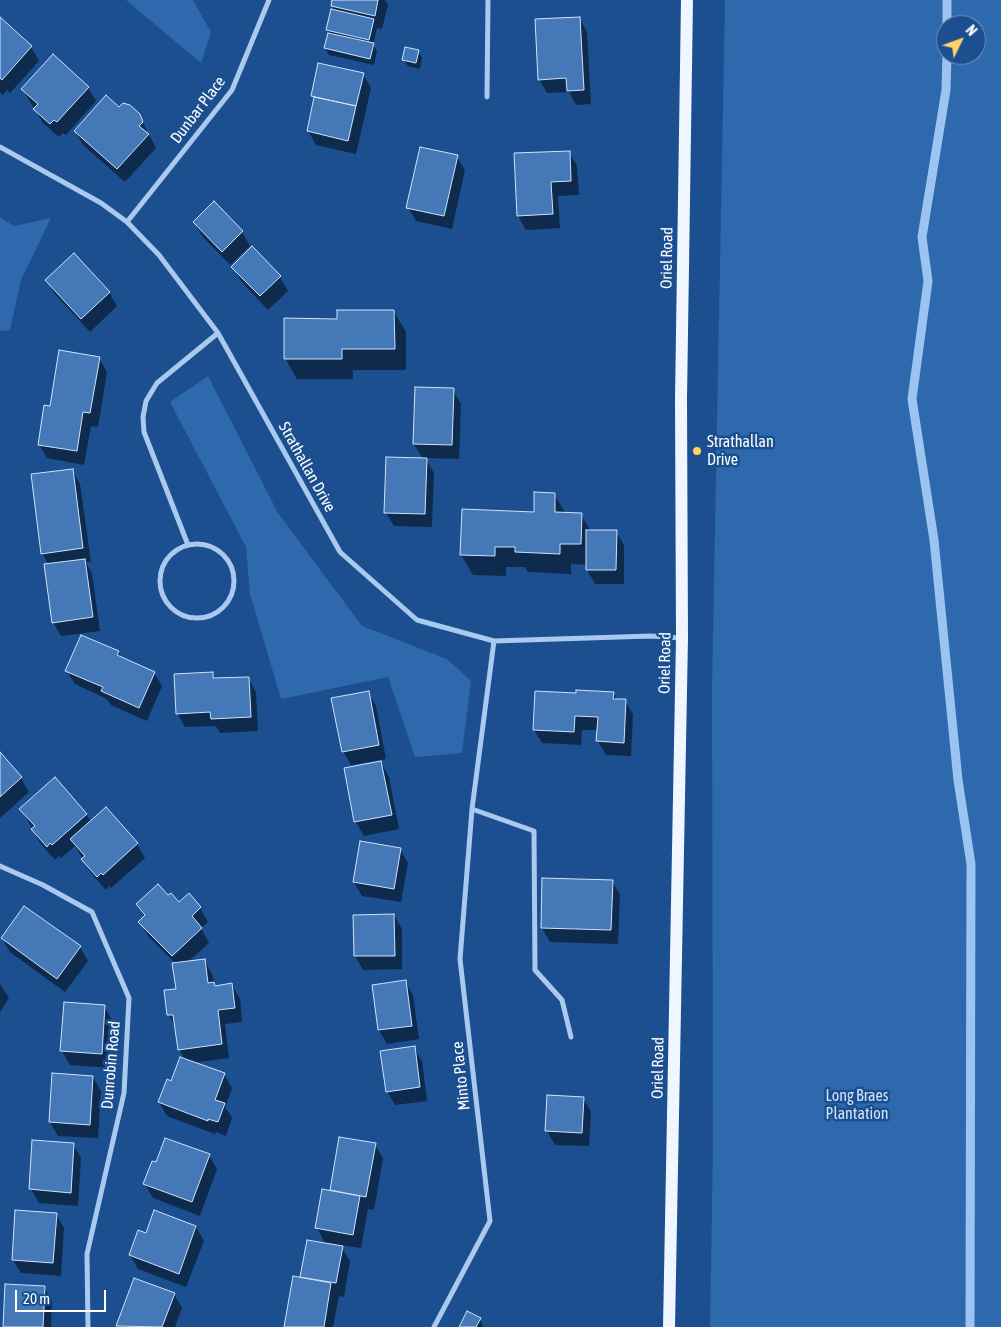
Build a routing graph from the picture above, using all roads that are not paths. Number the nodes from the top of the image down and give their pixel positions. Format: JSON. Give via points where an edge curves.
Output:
{"nodes":[{"id":1,"x":269,"y":0,"type":"edge"},
{"id":2,"x":488,"y":0,"type":"edge"},
{"id":3,"x":687,"y":0,"type":"edge"},
{"id":4,"x":487,"y":97,"type":"dead end"},
{"id":5,"x":0,"y":147,"type":"edge"},
{"id":6,"x":127,"y":222,"type":"junction"},
{"id":7,"x":218,"y":333,"type":"junction"},
{"id":8,"x":188,"y":544,"type":"junction"},
{"id":9,"x":682,"y":638,"type":"junction"},
{"id":10,"x":494,"y":641,"type":"junction"},
{"id":11,"x":472,"y":809,"type":"junction"},
{"id":12,"x":0,"y":866,"type":"edge"},
{"id":13,"x":571,"y":1037,"type":"dead end"},
{"id":14,"x":88,"y":1327,"type":"edge"},
{"id":15,"x":434,"y":1327,"type":"edge"},
{"id":16,"x":669,"y":1327,"type":"edge"}],
"edges":[{"from":1,"to":6,"type":"street","name":"Dunbar Place","via":[[232,90]]},
{"from":2,"to":4,"type":"street"},
{"from":3,"to":9,"type":"main road","name":"Oriel Road","via":[[681,398]]},
{"from":5,"to":6,"type":"street","name":"Strathallan Drive","via":[[102,203]]},
{"from":6,"to":7,"type":"street","name":"Strathallan Drive","via":[[160,255]]},
{"from":7,"to":8,"type":"street","via":[[157,383],[146,401],[143,417],[144,432]]},
{"from":7,"to":10,"type":"street","name":"Strathallan Drive","via":[[340,552],[417,620]]},
{"from":8,"to":8,"type":"street","via":[[215,548],[227,558],[234,573],[235,585],[228,602],[220,611],[208,616],[195,618],[183,615],[171,607],[161,591],[160,577],[168,558]]},
{"from":9,"to":10,"type":"street","name":"Strathallan Drive","via":[[650,636]]},
{"from":9,"to":16,"type":"main road","name":"Oriel Road"},
{"from":10,"to":11,"type":"street","name":"Minto Place"},
{"from":11,"to":13,"type":"street","via":[[534,831],[535,970],[562,1000]]},
{"from":11,"to":15,"type":"street","name":"Minto Place","via":[[460,960],[490,1221]]},
{"from":12,"to":14,"type":"street","name":"Dunrobin Road","via":[[92,912],[129,998],[124,1093],[88,1254]]}]}
